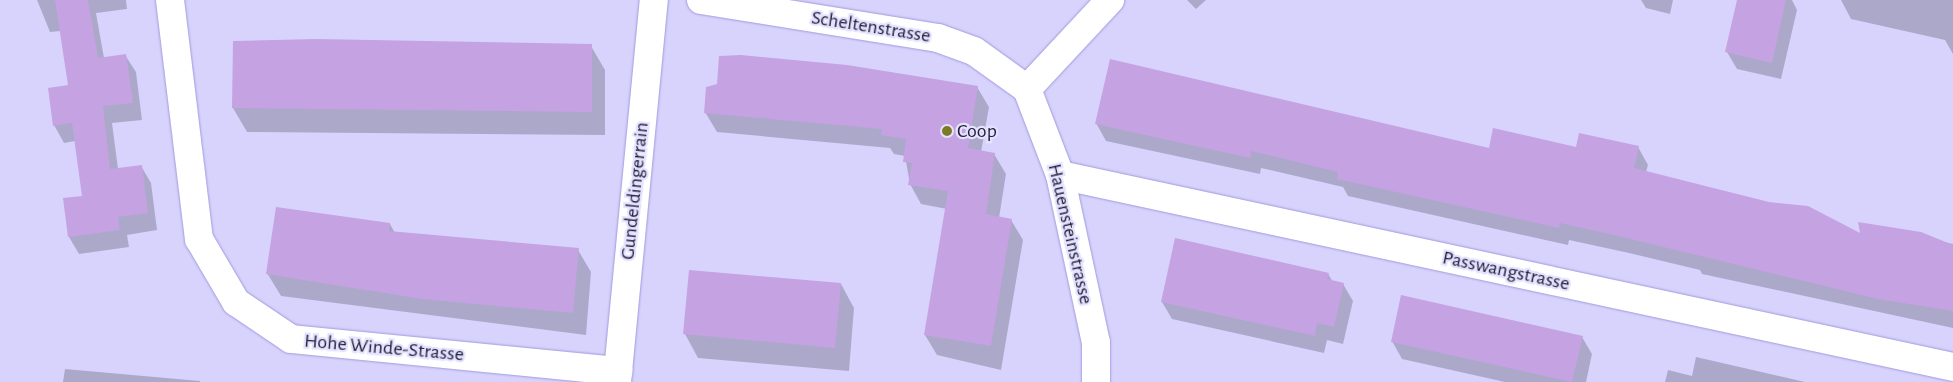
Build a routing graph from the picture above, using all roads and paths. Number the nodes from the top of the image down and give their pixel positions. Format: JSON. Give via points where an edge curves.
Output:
{"nodes":[{"id":1,"x":170,"y":0,"type":"edge"},
{"id":2,"x":654,"y":0,"type":"edge"},
{"id":3,"x":702,"y":0,"type":"edge"},
{"id":4,"x":1110,"y":0,"type":"edge"},
{"id":5,"x":1027,"y":89,"type":"junction"},
{"id":6,"x":1060,"y":175,"type":"junction"},
{"id":7,"x":1953,"y":368,"type":"edge"},
{"id":8,"x":617,"y":376,"type":"edge"},
{"id":9,"x":1096,"y":382,"type":"edge"}],
"edges":[{"from":1,"to":8,"type":"street","name":"Hohe Winde-Strasse","via":[[199,239],[236,302],[290,340]]},
{"from":2,"to":8,"type":"street","name":"Gundeldingerrain"},
{"from":3,"to":5,"type":"street","name":"Scheltenstrasse","via":[[938,38],[974,51]]},
{"from":4,"to":5,"type":"street"},
{"from":5,"to":6,"type":"street","name":"Hauensteinstrasse"},
{"from":6,"to":7,"type":"street","name":"Passwangstrasse"},
{"from":6,"to":9,"type":"street","name":"Hauensteinstrasse","via":[[1096,342]]}]}
